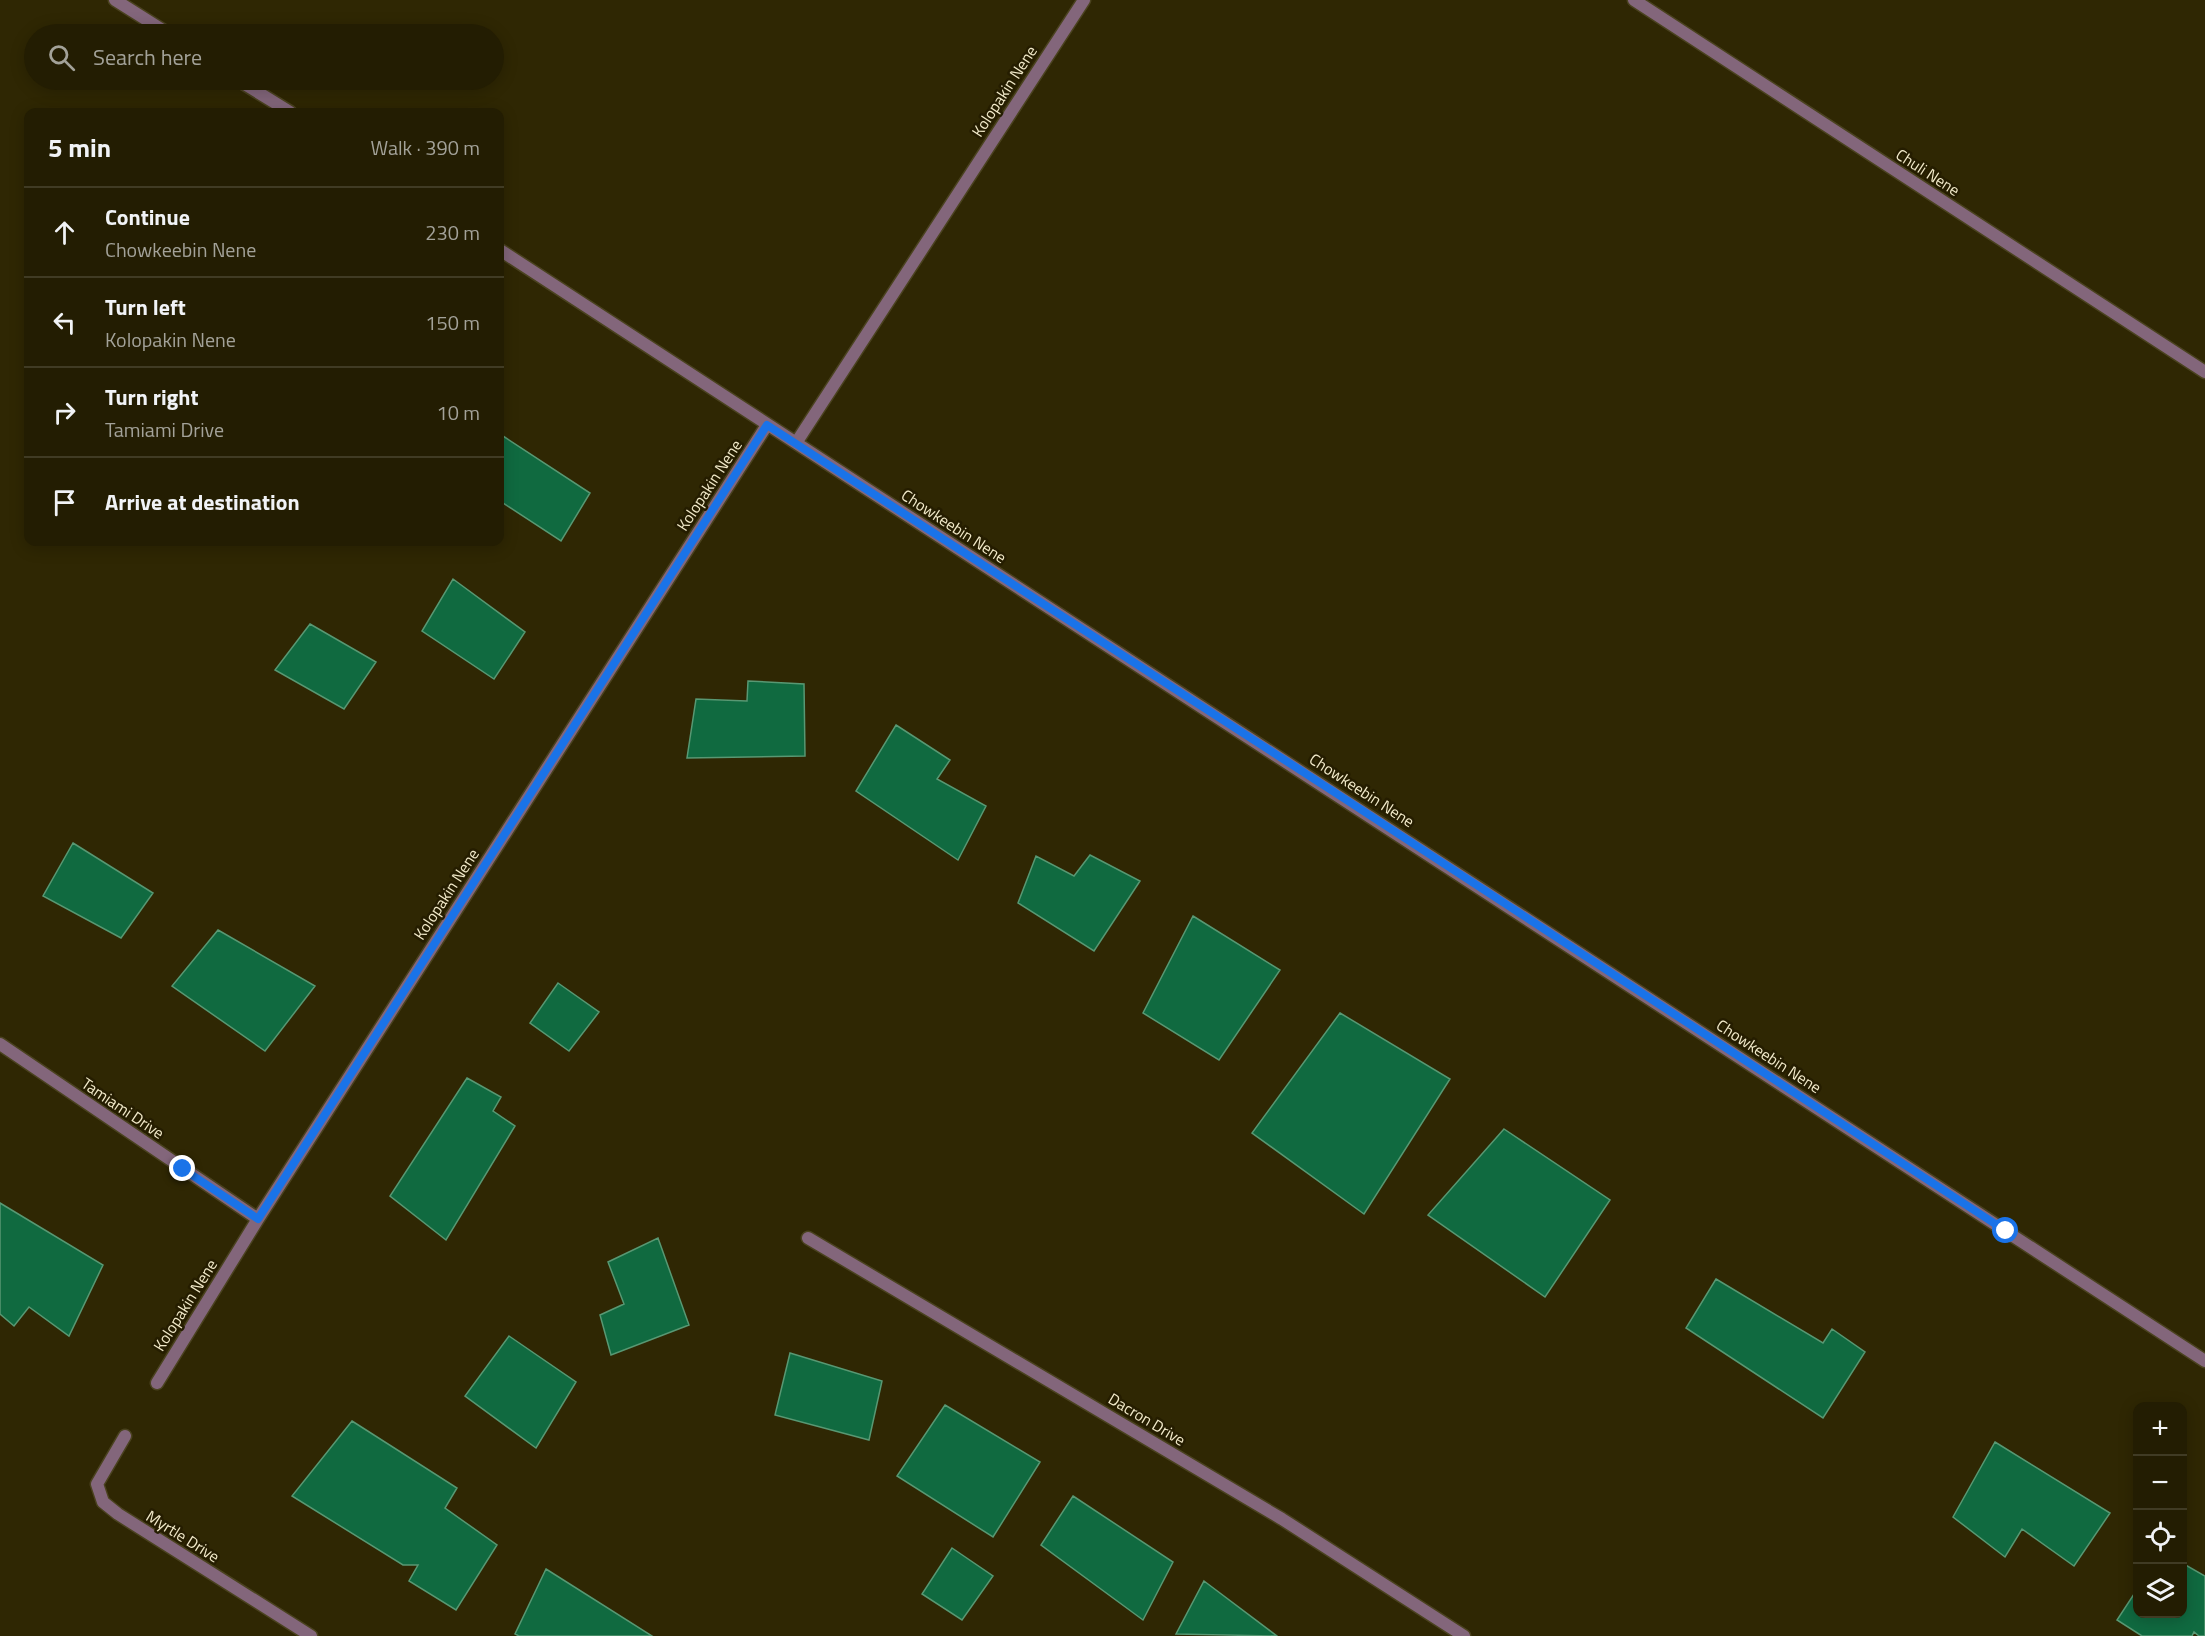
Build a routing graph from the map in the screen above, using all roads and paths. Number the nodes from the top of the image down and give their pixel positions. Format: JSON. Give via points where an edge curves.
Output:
{"nodes":[{"id":1,"x":115,"y":0,"type":"edge"},
{"id":2,"x":1084,"y":0,"type":"edge"},
{"id":3,"x":1634,"y":0,"type":"edge"},
{"id":4,"x":153,"y":24,"type":"edge"},
{"id":5,"x":254,"y":90,"type":"edge"},
{"id":6,"x":284,"y":108,"type":"edge"},
{"id":7,"x":504,"y":253,"type":"edge"},
{"id":8,"x":2205,"y":372,"type":"edge"},
{"id":9,"x":767,"y":425,"type":"junction"},
{"id":10,"x":796,"y":443,"type":"junction"},
{"id":11,"x":0,"y":1044,"type":"edge"},
{"id":12,"x":258,"y":1219,"type":"junction"},
{"id":13,"x":808,"y":1238,"type":"dead end"},
{"id":14,"x":2205,"y":1361,"type":"edge"},
{"id":15,"x":157,"y":1383,"type":"dead end"},
{"id":16,"x":125,"y":1436,"type":"dead end"},
{"id":17,"x":311,"y":1636,"type":"edge"},
{"id":18,"x":1464,"y":1636,"type":"edge"}],
"edges":[{"from":1,"to":4,"type":"street"},
{"from":2,"to":10,"type":"street","name":"Kolopakin Nene"},
{"from":3,"to":8,"type":"street","name":"Chuli Nene"},
{"from":5,"to":6,"type":"street"},
{"from":7,"to":9,"type":"street","name":"Chowkeebin Nene"},
{"from":9,"to":10,"type":"street","name":"Chowkeebin Nene"},
{"from":9,"to":12,"type":"street","name":"Kolopakin Nene"},
{"from":10,"to":14,"type":"street","name":"Chowkeebin Nene"},
{"from":11,"to":12,"type":"street","name":"Tamiami Drive"},
{"from":12,"to":15,"type":"street","name":"Kolopakin Nene"},
{"from":13,"to":18,"type":"street","name":"Dacron Drive","via":[[1282,1519]]},
{"from":16,"to":17,"type":"street","name":"Myrtle Drive","via":[[97,1484],[103,1502]]}]}
